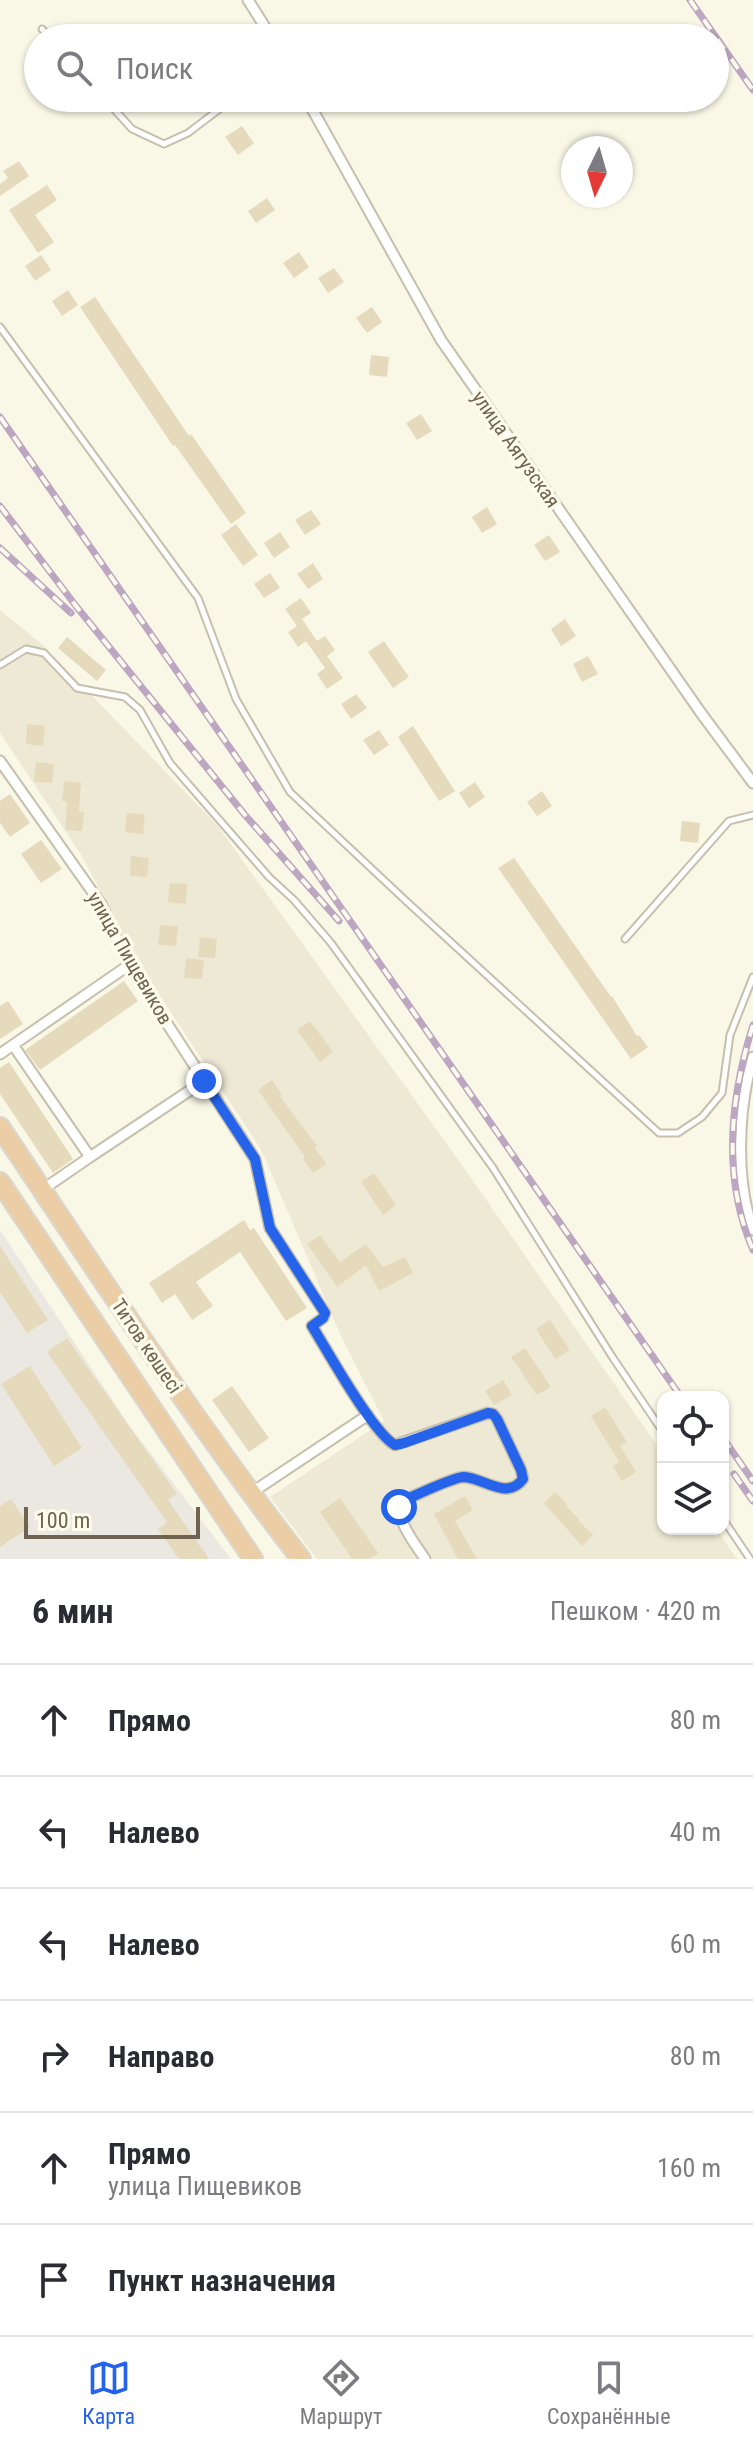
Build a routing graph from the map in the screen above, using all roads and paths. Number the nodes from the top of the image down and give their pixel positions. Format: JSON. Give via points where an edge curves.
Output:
{"nodes":[{"id":1,"x":248,"y":0,"type":"edge"},
{"id":2,"x":263,"y":24,"type":"edge"},
{"id":3,"x":117,"y":112,"type":"edge"},
{"id":4,"x":216,"y":112,"type":"edge"},
{"id":5,"x":314,"y":112,"type":"edge"},
{"id":6,"x":0,"y":327,"type":"edge"},
{"id":7,"x":0,"y":665,"type":"edge"},
{"id":8,"x":0,"y":761,"type":"edge"},
{"id":9,"x":753,"y":783,"type":"edge"},
{"id":10,"x":753,"y":815,"type":"edge"},
{"id":11,"x":625,"y":939,"type":"dead end"},
{"id":12,"x":129,"y":965,"type":"junction"},
{"id":13,"x":753,"y":977,"type":"edge"},
{"id":14,"x":13,"y":1045,"type":"junction"},
{"id":15,"x":0,"y":1054,"type":"edge"},
{"id":16,"x":753,"y":1057,"type":"edge"},
{"id":17,"x":204,"y":1081,"type":"junction"},
{"id":18,"x":0,"y":1127,"type":"edge"},
{"id":19,"x":90,"y":1157,"type":"junction"},
{"id":20,"x":0,"y":1182,"type":"edge"},
{"id":21,"x":42,"y":1190,"type":"junction"},
{"id":22,"x":753,"y":1230,"type":"edge"},
{"id":23,"x":368,"y":1415,"type":"junction"},
{"id":24,"x":657,"y":1423,"type":"edge"},
{"id":25,"x":251,"y":1494,"type":"junction"},
{"id":26,"x":729,"y":1528,"type":"edge"},
{"id":27,"x":253,"y":1559,"type":"edge"},
{"id":28,"x":301,"y":1559,"type":"edge"},
{"id":29,"x":425,"y":1559,"type":"edge"},
{"id":30,"x":750,"y":1559,"type":"edge"}],
"edges":[{"from":1,"to":2,"type":"street"},
{"from":3,"to":4,"type":"lane","via":[[132,129],[164,144]]},
{"from":5,"to":9,"type":"street","name":"улица Аягузская","via":[[441,340]]},
{"from":6,"to":13,"type":"lane","via":[[198,598],[236,699],[290,792],[659,1133],[678,1133],[702,1117],[722,1093],[730,1035]]},
{"from":7,"to":24,"type":"lane","via":[[26,649],[44,653],[77,688],[125,697],[140,710],[170,763],[331,943],[493,1168]]},
{"from":8,"to":12,"type":"street","name":"улица Пищевиков","via":[[101,904]]},
{"from":10,"to":11,"type":"lane","via":[[729,821]]},
{"from":12,"to":14,"type":"street"},
{"from":12,"to":17,"type":"street","name":"улица Пищевиков"},
{"from":14,"to":15,"type":"street"},
{"from":14,"to":19,"type":"street"},
{"from":16,"to":22,"type":"street","via":[[745,1082],[742,1134],[743,1195]]},
{"from":17,"to":19,"type":"street"},
{"from":17,"to":23,"type":"street","name":"улица Пищевиков","via":[[255,1159],[270,1228],[325,1313],[312,1326]]},
{"from":18,"to":21,"type":"highway","name":"Титов көшесі"},
{"from":19,"to":21,"type":"street"},
{"from":20,"to":27,"type":"highway","name":"Титов көшесі"},
{"from":21,"to":25,"type":"highway","name":"Титов көшесі"},
{"from":23,"to":25,"type":"street"},
{"from":23,"to":29,"type":"street","via":[[395,1445],[493,1414],[521,1470],[518,1486],[504,1490],[463,1477],[405,1500],[400,1516]]},
{"from":25,"to":28,"type":"highway","name":"Титов көшесі"},
{"from":26,"to":30,"type":"lane"}]}
